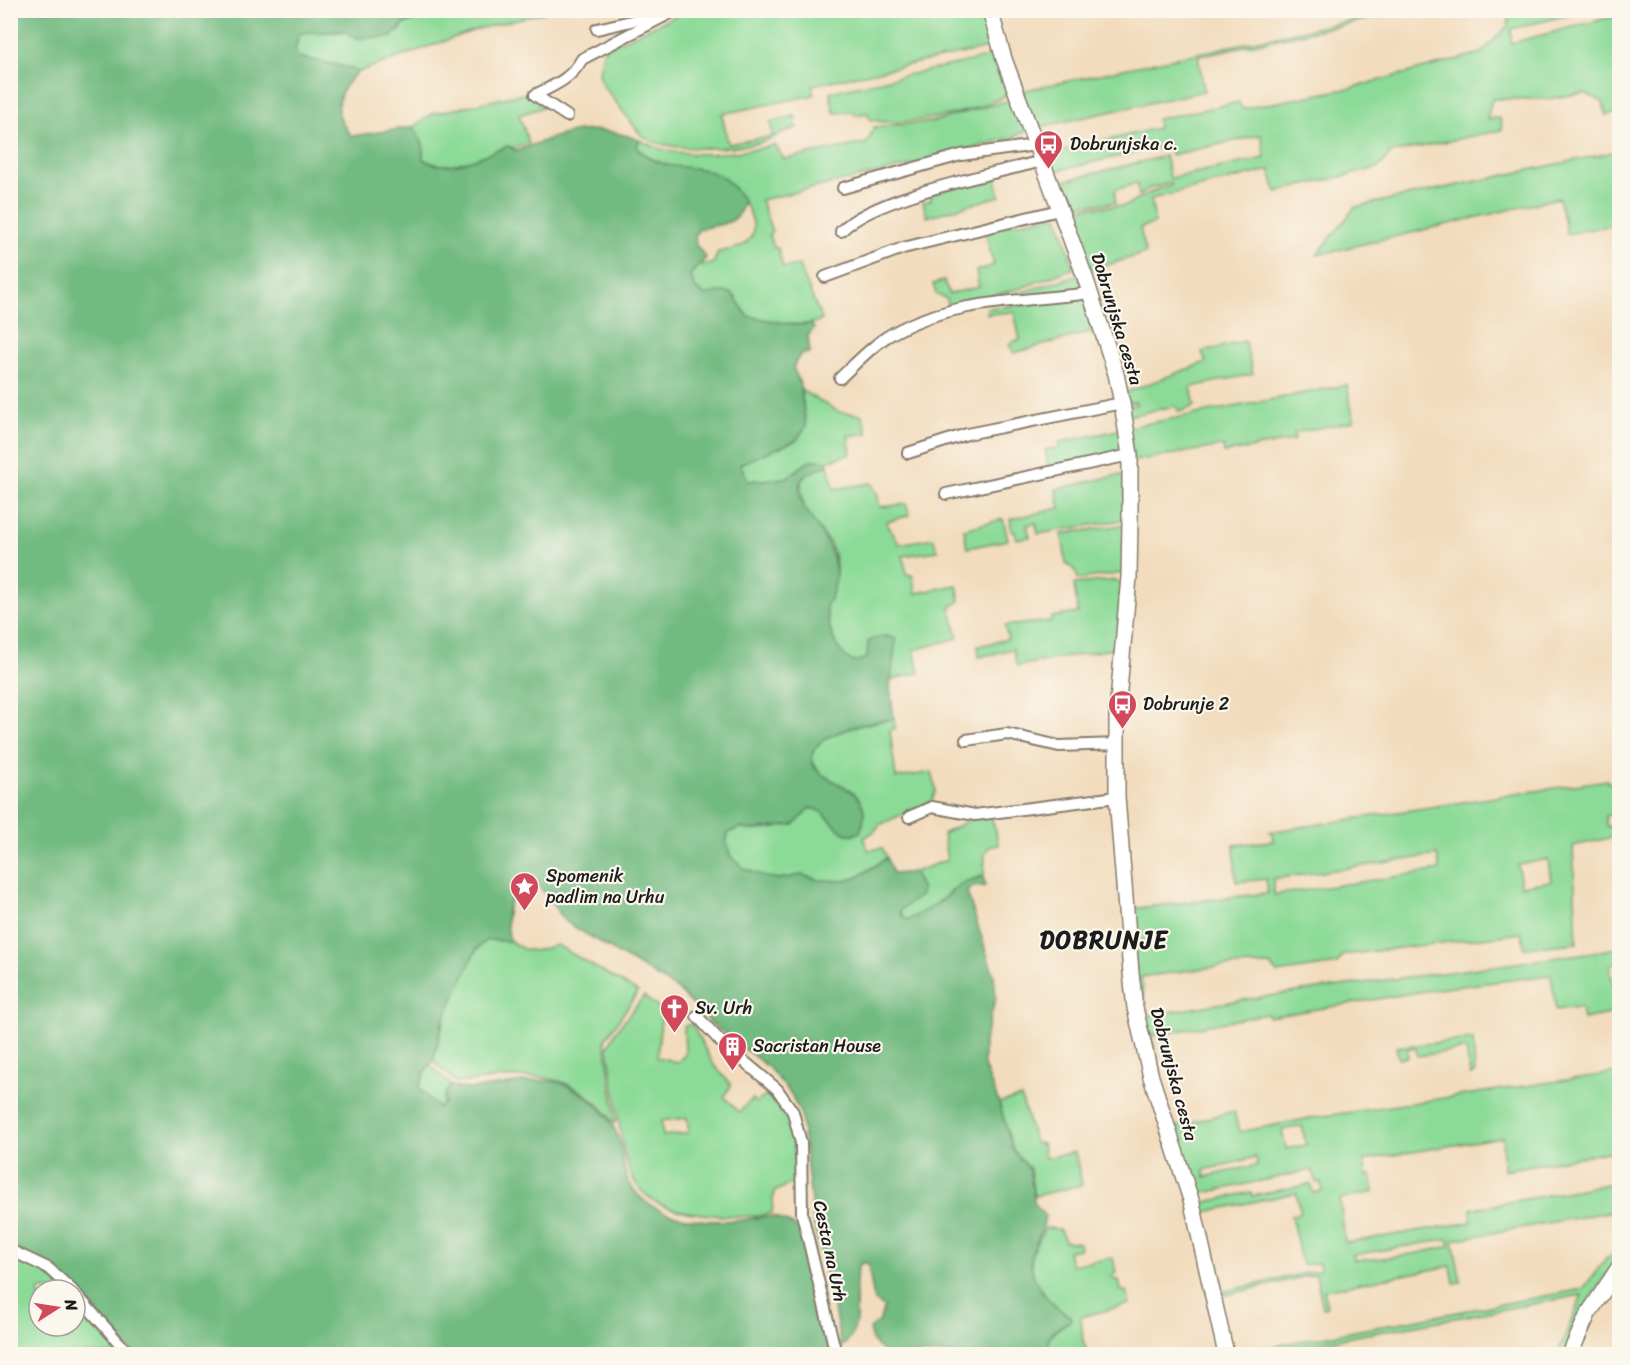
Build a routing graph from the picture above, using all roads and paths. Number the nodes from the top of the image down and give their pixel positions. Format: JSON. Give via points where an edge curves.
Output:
{"nodes":[{"id":1,"x":676,"y":10,"type":"edge"},
{"id":2,"x":990,"y":10,"type":"edge"},
{"id":3,"x":597,"y":29,"type":"dead end"},
{"id":4,"x":567,"y":116,"type":"dead end"},
{"id":5,"x":1036,"y":145,"type":"junction"},
{"id":6,"x":1042,"y":162,"type":"junction"},
{"id":7,"x":843,"y":188,"type":"dead end"},
{"id":8,"x":1059,"y":210,"type":"junction"},
{"id":9,"x":841,"y":231,"type":"dead end"},
{"id":10,"x":825,"y":277,"type":"dead end"},
{"id":11,"x":1090,"y":293,"type":"junction"},
{"id":12,"x":840,"y":378,"type":"dead end"},
{"id":13,"x":1122,"y":403,"type":"junction"},
{"id":14,"x":908,"y":453,"type":"dead end"},
{"id":15,"x":1130,"y":455,"type":"junction"},
{"id":16,"x":946,"y":494,"type":"dead end"},
{"id":17,"x":966,"y":740,"type":"dead end"},
{"id":18,"x":1118,"y":744,"type":"junction"},
{"id":19,"x":1117,"y":797,"type":"junction"},
{"id":20,"x":909,"y":817,"type":"dead end"},
{"id":21,"x":697,"y":1016,"type":"dead end"},
{"id":22,"x":10,"y":1250,"type":"edge"},
{"id":23,"x":1620,"y":1266,"type":"edge"},
{"id":24,"x":59,"y":1278,"type":"edge"},
{"id":25,"x":87,"y":1307,"type":"edge"},
{"id":26,"x":129,"y":1354,"type":"edge"},
{"id":27,"x":836,"y":1354,"type":"edge"},
{"id":28,"x":1226,"y":1354,"type":"edge"},
{"id":29,"x":1570,"y":1354,"type":"edge"}],
"edges":[{"from":1,"to":3,"type":"street"},
{"from":1,"to":4,"type":"street","via":[[582,59],[575,72],[535,95]]},
{"from":2,"to":5,"type":"street","name":"Dobrunjska cesta"},
{"from":5,"to":6,"type":"street","name":"Dobrunjska cesta"},
{"from":5,"to":7,"type":"street","via":[[961,155]]},
{"from":6,"to":8,"type":"street","name":"Dobrunjska cesta"},
{"from":6,"to":9,"type":"street","via":[[891,203],[862,214]]},
{"from":8,"to":10,"type":"street","via":[[903,248]]},
{"from":8,"to":11,"type":"street","name":"Dobrunjska cesta"},
{"from":11,"to":12,"type":"street","via":[[981,303],[922,319],[877,344]]},
{"from":11,"to":13,"type":"street","name":"Dobrunjska cesta"},
{"from":13,"to":14,"type":"street","via":[[967,434]]},
{"from":13,"to":15,"type":"street","name":"Dobrunjska cesta"},
{"from":15,"to":16,"type":"street"},
{"from":15,"to":18,"type":"street","name":"Dobrunjska cesta","via":[[1129,577]]},
{"from":17,"to":18,"type":"street","via":[[1007,734],[1059,746]]},
{"from":18,"to":19,"type":"street","name":"Dobrunjska cesta"},
{"from":19,"to":20,"type":"street","via":[[975,815],[933,807]]},
{"from":19,"to":28,"type":"street","name":"Dobrunjska cesta","via":[[1136,1008],[1156,1095],[1194,1210]]},
{"from":21,"to":27,"type":"street","name":"Cesta na Urh","via":[[721,1042],[777,1089],[793,1112],[801,1143],[802,1214]]},
{"from":22,"to":24,"type":"street","via":[[48,1268]]},
{"from":23,"to":29,"type":"street","via":[[1588,1314]]},
{"from":25,"to":26,"type":"street"}]}
